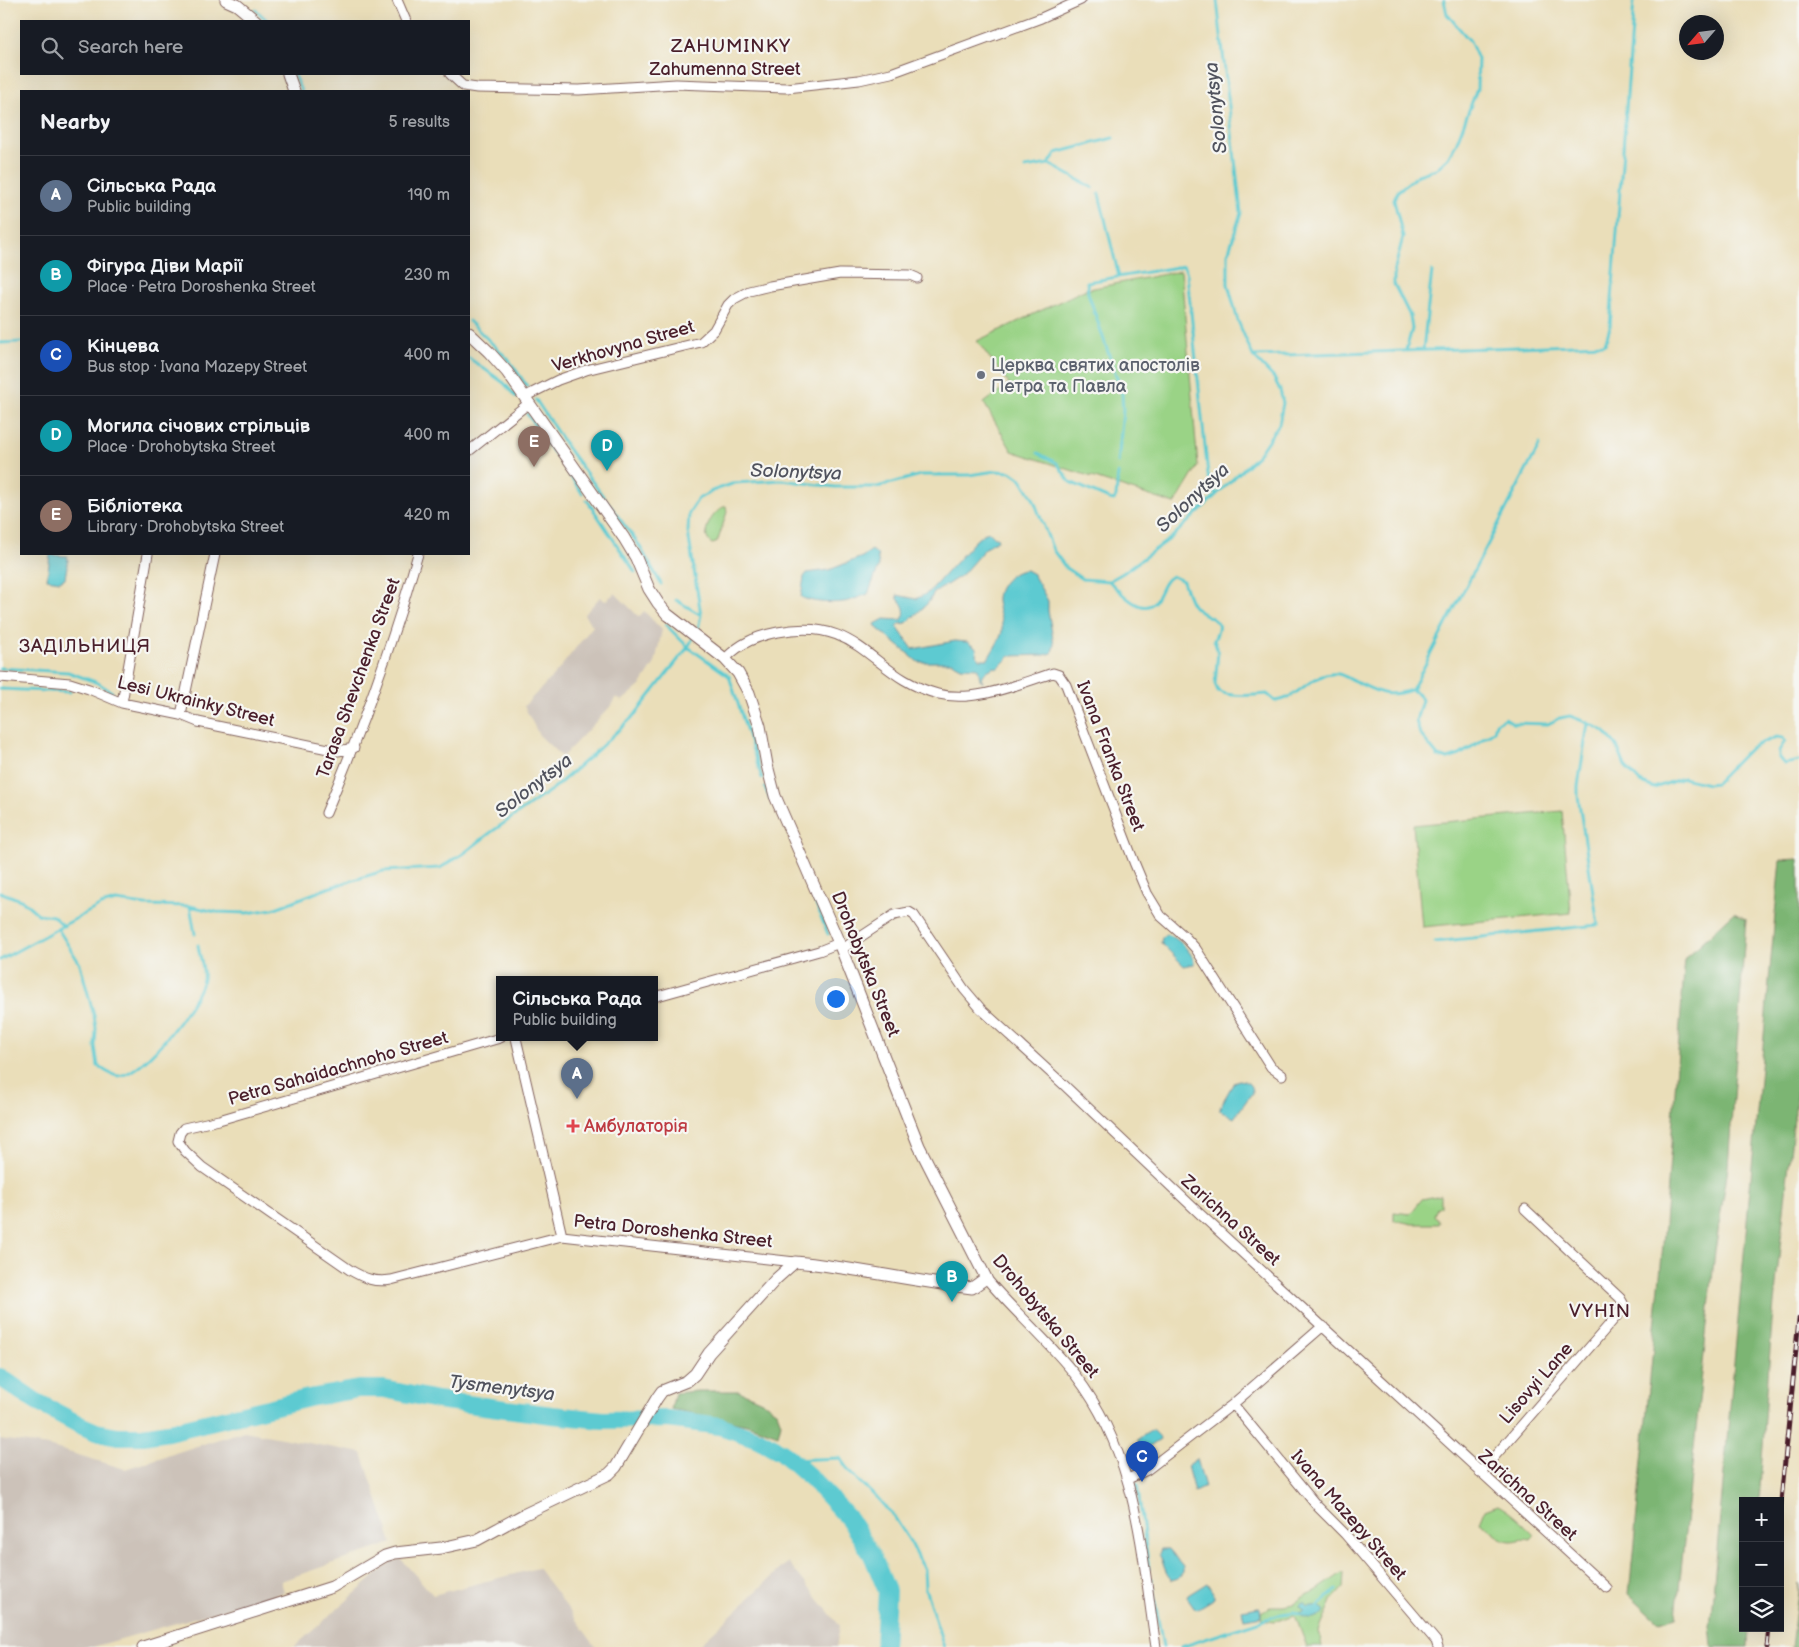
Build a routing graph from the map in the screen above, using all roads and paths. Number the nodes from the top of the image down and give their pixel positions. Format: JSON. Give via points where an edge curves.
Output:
{"nodes":[{"id":1,"x":226,"y":0,"type":"edge"},
{"id":2,"x":397,"y":0,"type":"edge"},
{"id":3,"x":1081,"y":0,"type":"edge"},
{"id":4,"x":255,"y":20,"type":"edge"},
{"id":5,"x":406,"y":20,"type":"edge"},
{"id":6,"x":288,"y":75,"type":"edge"},
{"id":7,"x":451,"y":75,"type":"edge"},
{"id":8,"x":294,"y":90,"type":"edge"},
{"id":9,"x":917,"y":278,"type":"dead end"},
{"id":10,"x":470,"y":334,"type":"edge"},
{"id":11,"x":527,"y":400,"type":"junction"},
{"id":12,"x":470,"y":450,"type":"edge"},
{"id":13,"x":148,"y":555,"type":"edge"},
{"id":14,"x":215,"y":555,"type":"edge"},
{"id":15,"x":418,"y":555,"type":"edge"},
{"id":16,"x":725,"y":659,"type":"junction"},
{"id":17,"x":0,"y":677,"type":"edge"},
{"id":18,"x":122,"y":703,"type":"junction"},
{"id":19,"x":181,"y":715,"type":"junction"},
{"id":20,"x":354,"y":748,"type":"junction"},
{"id":21,"x":326,"y":813,"type":"dead end"},
{"id":22,"x":840,"y":946,"type":"junction"},
{"id":23,"x":658,"y":996,"type":"edge"},
{"id":24,"x":496,"y":1039,"type":"edge"},
{"id":25,"x":517,"y":1041,"type":"edge"},
{"id":26,"x":1282,"y":1075,"type":"dead end"},
{"id":27,"x":184,"y":1128,"type":"joint"},
{"id":28,"x":1525,"y":1209,"type":"dead end"},
{"id":29,"x":562,"y":1236,"type":"junction"},
{"id":30,"x":795,"y":1262,"type":"junction"},
{"id":31,"x":986,"y":1278,"type":"junction"},
{"id":32,"x":1323,"y":1326,"type":"junction"},
{"id":33,"x":1233,"y":1404,"type":"junction"},
{"id":34,"x":1480,"y":1473,"type":"junction"},
{"id":35,"x":1128,"y":1479,"type":"junction"},
{"id":36,"x":1607,"y":1588,"type":"dead end"},
{"id":37,"x":143,"y":1647,"type":"edge"},
{"id":38,"x":1156,"y":1647,"type":"edge"},
{"id":39,"x":1438,"y":1647,"type":"edge"}],
"edges":[{"from":1,"to":4,"type":"street"},
{"from":2,"to":5,"type":"street"},
{"from":3,"to":7,"type":"street","name":"Zahumenna Street","via":[[891,73],[859,80],[787,88],[676,84],[579,90],[463,86]]},
{"from":6,"to":8,"type":"street"},
{"from":9,"to":11,"type":"street","name":"Verkhovyna Street","via":[[910,274],[850,273],[749,292],[728,305],[714,330],[701,342],[575,374],[545,386]]},
{"from":10,"to":11,"type":"street","name":"Drohobytska Street","via":[[490,352]]},
{"from":11,"to":12,"type":"street"},
{"from":11,"to":16,"type":"street","name":"Drohobytska Street","via":[[624,538],[654,598],[667,614]]},
{"from":13,"to":18,"type":"street"},
{"from":14,"to":19,"type":"street"},
{"from":15,"to":20,"type":"street","name":"Tarasa Shevchenka Street","via":[[400,618]]},
{"from":16,"to":22,"type":"street","name":"Drohobytska Street","via":[[738,673],[749,693],[776,796]]},
{"from":16,"to":26,"type":"street","name":"Ivana Franka Street","via":[[737,647],[755,638],[808,628],[825,630],[848,639],[911,684],[939,694],[969,696],[1059,675],[1066,685],[1134,862],[1154,905],[1196,949],[1271,1067]]},
{"from":17,"to":18,"type":"street","name":"Lesi Ukrainky Street","via":[[70,683]]},
{"from":18,"to":19,"type":"street","name":"Lesi Ukrainky Street"},
{"from":19,"to":20,"type":"street","name":"Lesi Ukrainky Street","via":[[198,722],[338,751]]},
{"from":20,"to":21,"type":"street","name":"Tarasa Shevchenka Street"},
{"from":22,"to":23,"type":"street"},
{"from":22,"to":31,"type":"street","name":"Drohobytska Street","via":[[919,1146]]},
{"from":22,"to":32,"type":"street","name":"Zarichna Street","via":[[894,916],[909,912],[914,915],[981,1009]]},
{"from":24,"to":27,"type":"street","name":"Petra Sahaidachnoho Street"},
{"from":25,"to":29,"type":"street"},
{"from":27,"to":29,"type":"street","name":"Petra Doroshenka Street","via":[[178,1142],[198,1164],[350,1270],[373,1281],[391,1280]]},
{"from":28,"to":34,"type":"street","name":"Lisovyi Lane","via":[[1624,1305]]},
{"from":29,"to":30,"type":"street","name":"Petra Doroshenka Street"},
{"from":30,"to":31,"type":"street","name":"Petra Doroshenka Street","via":[[972,1288]]},
{"from":30,"to":37,"type":"street","via":[[709,1353],[695,1374],[687,1381],[662,1391],[616,1467],[599,1480],[477,1540],[385,1556],[332,1587]]},
{"from":31,"to":35,"type":"street","name":"Drohobytska Street","via":[[1057,1353],[1099,1409],[1113,1436]]},
{"from":32,"to":33,"type":"street"},
{"from":32,"to":34,"type":"street","name":"Zarichna Street"},
{"from":33,"to":35,"type":"street","via":[[1147,1470]]},
{"from":33,"to":39,"type":"street","name":"Ivana Mazepy Street","via":[[1317,1506],[1368,1560]]},
{"from":34,"to":36,"type":"street","name":"Zarichna Street"},
{"from":35,"to":38,"type":"street","name":"Drohobytska Street"}]}
